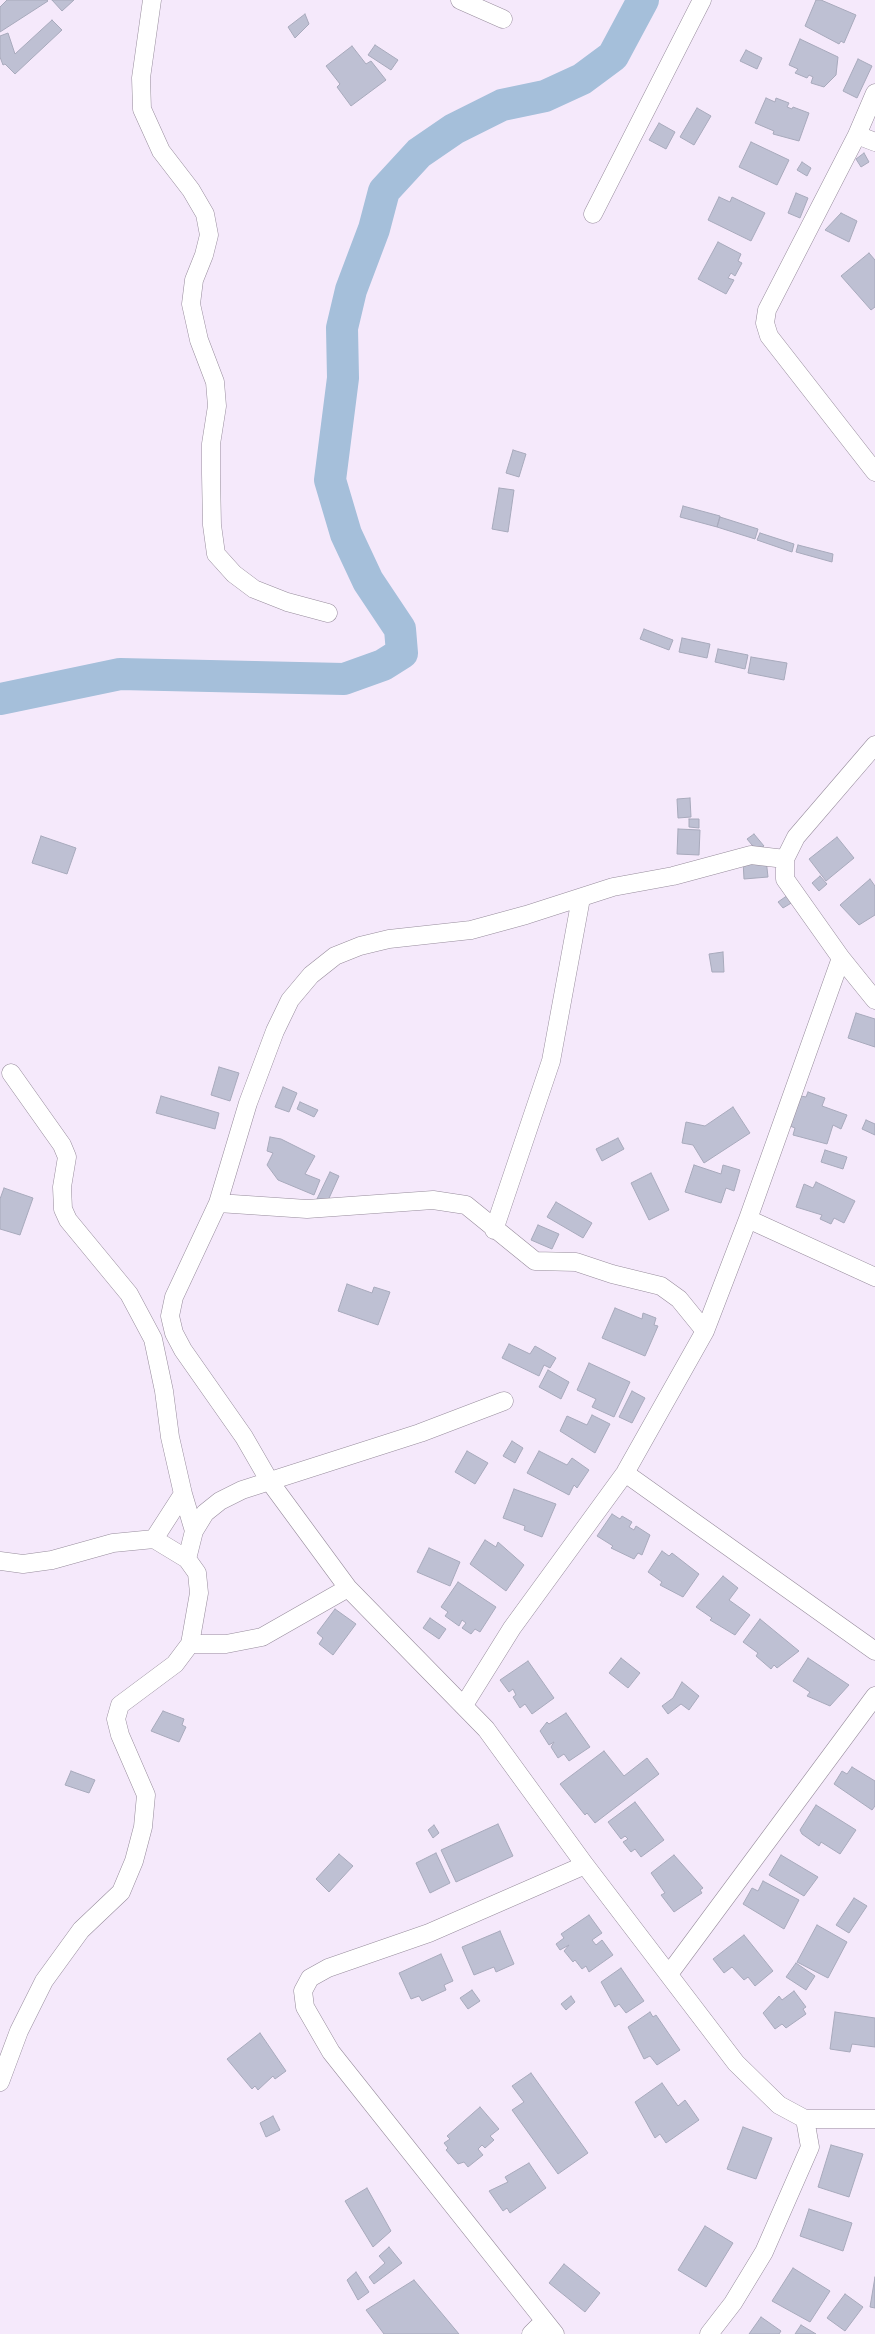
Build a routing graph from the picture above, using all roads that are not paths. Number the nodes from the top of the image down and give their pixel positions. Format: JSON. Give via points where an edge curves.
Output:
{"nodes":[{"id":1,"x":152,"y":0,"type":"edge"},
{"id":2,"x":460,"y":0,"type":"edge"},
{"id":3,"x":702,"y":0,"type":"edge"},
{"id":4,"x":503,"y":19,"type":"dead end"},
{"id":5,"x":875,"y":94,"type":"edge"},
{"id":6,"x":857,"y":134,"type":"junction"},
{"id":7,"x":875,"y":142,"type":"edge"},
{"id":8,"x":593,"y":214,"type":"dead end"},
{"id":9,"x":874,"y":466,"type":"edge"},
{"id":10,"x":328,"y":614,"type":"dead end"},
{"id":11,"x":875,"y":745,"type":"edge"},
{"id":12,"x":785,"y":859,"type":"junction"},
{"id":13,"x":581,"y":898,"type":"junction"},
{"id":14,"x":841,"y":958,"type":"junction"},
{"id":15,"x":875,"y":1000,"type":"edge"},
{"id":16,"x":11,"y":1073,"type":"dead end"},
{"id":17,"x":218,"y":1203,"type":"junction"},
{"id":18,"x":748,"y":1219,"type":"junction"},
{"id":19,"x":494,"y":1230,"type":"junction"},
{"id":20,"x":875,"y":1277,"type":"edge"},
{"id":21,"x":705,"y":1331,"type":"junction"},
{"id":22,"x":504,"y":1401,"type":"dead end"},
{"id":23,"x":625,"y":1473,"type":"junction"},
{"id":24,"x":270,"y":1482,"type":"junction"},
{"id":25,"x":183,"y":1494,"type":"junction"},
{"id":26,"x":194,"y":1531,"type":"junction"},
{"id":27,"x":154,"y":1539,"type":"junction"},
{"id":28,"x":188,"y":1559,"type":"junction"},
{"id":29,"x":0,"y":1561,"type":"edge"},
{"id":30,"x":348,"y":1588,"type":"junction"},
{"id":31,"x":190,"y":1644,"type":"junction"},
{"id":32,"x":875,"y":1651,"type":"edge"},
{"id":33,"x":875,"y":1696,"type":"edge"},
{"id":34,"x":464,"y":1705,"type":"junction"},
{"id":35,"x":585,"y":1865,"type":"junction"},
{"id":36,"x":669,"y":1974,"type":"junction"},
{"id":37,"x":0,"y":2082,"type":"edge"},
{"id":38,"x":805,"y":2119,"type":"junction"},
{"id":39,"x":875,"y":2119,"type":"edge"},
{"id":40,"x":829,"y":2120,"type":"junction"},
{"id":41,"x":810,"y":2147,"type":"junction"},
{"id":42,"x":549,"y":2328,"type":"edge"},
{"id":43,"x":531,"y":2334,"type":"edge"},
{"id":44,"x":709,"y":2334,"type":"edge"}],
"edges":[{"from":1,"to":10,"type":"street","via":[[141,78],[142,109],[162,151],[205,214],[209,235],[194,280],[191,304],[199,340],[215,382],[217,406],[211,444],[211,474],[216,554],[234,574],[254,589]]},
{"from":2,"to":4,"type":"street"},
{"from":3,"to":8,"type":"street"},
{"from":5,"to":6,"type":"street"},
{"from":6,"to":7,"type":"street"},
{"from":6,"to":9,"type":"street","via":[[767,310],[765,323],[770,336]]},
{"from":11,"to":12,"type":"street","via":[[796,837]]},
{"from":12,"to":13,"type":"street","via":[[751,854],[673,876],[613,887]]},
{"from":12,"to":14,"type":"street","via":[[785,879]]},
{"from":13,"to":17,"type":"street","via":[[471,930],[390,939],[360,946],[335,956],[312,975],[290,1000],[275,1031],[248,1103]]},
{"from":13,"to":19,"type":"street","via":[[551,1061]]},
{"from":14,"to":15,"type":"street"},
{"from":14,"to":18,"type":"street"},
{"from":16,"to":25,"type":"street","via":[[67,1156],[62,1188],[63,1209],[68,1220],[129,1294],[153,1339]]},
{"from":17,"to":19,"type":"street","via":[[307,1209],[433,1200],[466,1205]]},
{"from":17,"to":24,"type":"street","via":[[174,1297],[170,1316],[183,1350],[244,1437]]},
{"from":18,"to":20,"type":"street"},
{"from":18,"to":21,"type":"street"},
{"from":19,"to":21,"type":"street","via":[[535,1261],[576,1262],[661,1286],[679,1299]]},
{"from":21,"to":23,"type":"street"},
{"from":22,"to":24,"type":"street"},
{"from":23,"to":32,"type":"street"},
{"from":23,"to":34,"type":"street","via":[[512,1628]]},
{"from":24,"to":26,"type":"street","via":[[220,1501],[205,1513]]},
{"from":24,"to":30,"type":"street"},
{"from":25,"to":26,"type":"street"},
{"from":25,"to":27,"type":"street"},
{"from":26,"to":28,"type":"street"},
{"from":27,"to":28,"type":"street"},
{"from":27,"to":29,"type":"street","via":[[113,1543],[52,1560],[23,1564]]},
{"from":28,"to":31,"type":"street","via":[[197,1573],[199,1593]]},
{"from":30,"to":31,"type":"street","via":[[262,1636],[226,1644]]},
{"from":30,"to":34,"type":"street"},
{"from":31,"to":37,"type":"street","via":[[175,1664],[120,1705],[116,1719],[120,1735],[146,1795],[143,1827],[134,1861],[121,1892],[81,1930],[44,1981],[19,2031]]},
{"from":33,"to":36,"type":"street"},
{"from":34,"to":35,"type":"street","via":[[486,1729]]},
{"from":35,"to":36,"type":"street"},
{"from":35,"to":42,"type":"street","via":[[429,1933],[328,1968],[310,1978],[302,1991],[305,2007],[331,2052]]},
{"from":36,"to":38,"type":"street","via":[[736,2063],[779,2105]]},
{"from":38,"to":40,"type":"street"},
{"from":38,"to":41,"type":"street"},
{"from":39,"to":40,"type":"street"},
{"from":40,"to":41,"type":"street"},
{"from":41,"to":44,"type":"street","via":[[764,2252],[733,2303]]},
{"from":42,"to":43,"type":"street"}]}
